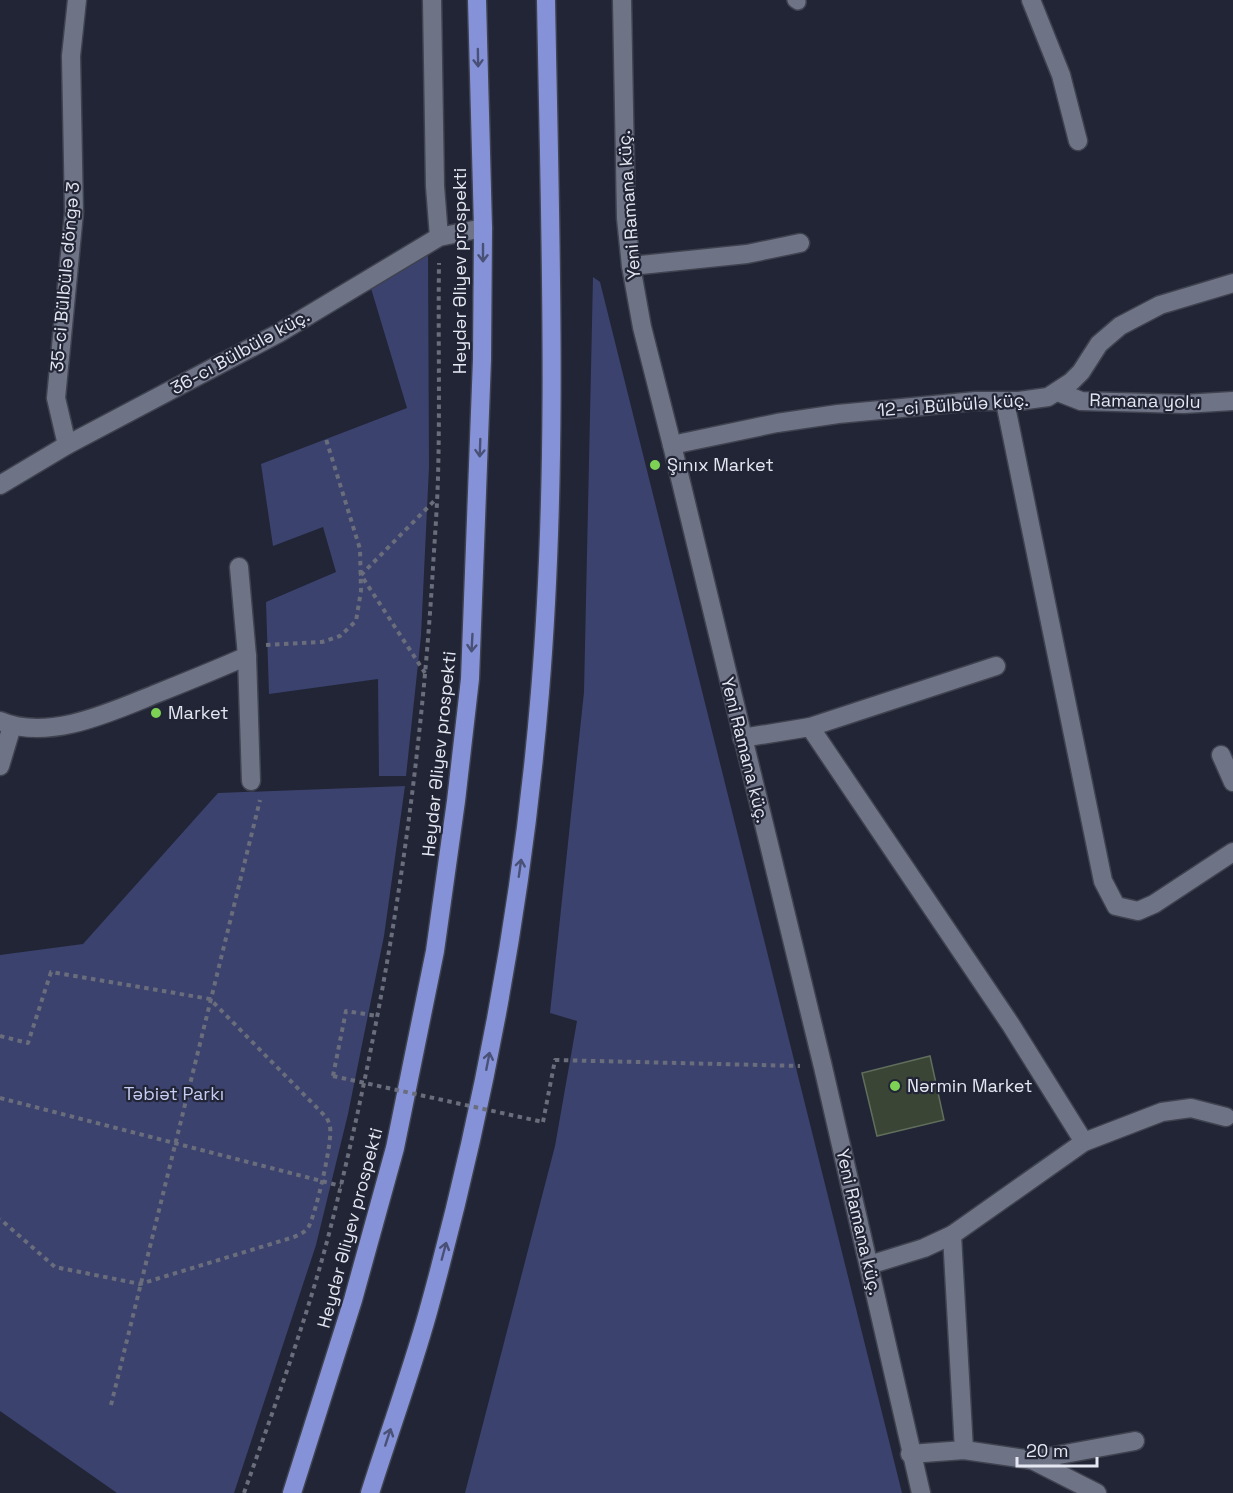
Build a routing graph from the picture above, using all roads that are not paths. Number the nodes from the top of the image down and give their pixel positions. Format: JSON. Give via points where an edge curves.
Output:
{"nodes":[{"id":1,"x":76,"y":0,"type":"edge"},
{"id":2,"x":432,"y":0,"type":"edge"},
{"id":3,"x":477,"y":0,"type":"edge"},
{"id":4,"x":546,"y":0,"type":"edge"},
{"id":5,"x":622,"y":0,"type":"edge"},
{"id":6,"x":1031,"y":0,"type":"edge"},
{"id":7,"x":1078,"y":141,"type":"dead end"},
{"id":8,"x":483,"y":228,"type":"junction"},
{"id":9,"x":439,"y":237,"type":"junction"},
{"id":10,"x":800,"y":243,"type":"dead end"},
{"id":11,"x":631,"y":266,"type":"junction"},
{"id":12,"x":1233,"y":283,"type":"edge"},
{"id":13,"x":1058,"y":392,"type":"junction"},
{"id":14,"x":1005,"y":402,"type":"junction"},
{"id":15,"x":1233,"y":402,"type":"edge"},
{"id":16,"x":67,"y":445,"type":"junction"},
{"id":17,"x":672,"y":445,"type":"junction"},
{"id":18,"x":0,"y":485,"type":"edge"},
{"id":19,"x":239,"y":567,"type":"dead end"},
{"id":20,"x":247,"y":656,"type":"junction"},
{"id":21,"x":996,"y":666,"type":"dead end"},
{"id":22,"x":6,"y":723,"type":"edge"},
{"id":23,"x":810,"y":727,"type":"junction"},
{"id":24,"x":742,"y":738,"type":"junction"},
{"id":25,"x":1221,"y":755,"type":"dead end"},
{"id":26,"x":0,"y":766,"type":"edge"},
{"id":27,"x":1233,"y":782,"type":"edge"},
{"id":28,"x":257,"y":786,"type":"road end"},
{"id":29,"x":1233,"y":852,"type":"edge"},
{"id":30,"x":1226,"y":1117,"type":"dead end"},
{"id":31,"x":1084,"y":1142,"type":"junction"},
{"id":32,"x":952,"y":1235,"type":"junction"},
{"id":33,"x":869,"y":1265,"type":"junction"},
{"id":34,"x":1135,"y":1441,"type":"dead end"},
{"id":35,"x":964,"y":1450,"type":"junction"},
{"id":36,"x":910,"y":1454,"type":"junction"},
{"id":37,"x":1032,"y":1460,"type":"junction"},
{"id":38,"x":292,"y":1493,"type":"edge"},
{"id":39,"x":370,"y":1493,"type":"edge"},
{"id":40,"x":921,"y":1493,"type":"edge"},
{"id":41,"x":1097,"y":1493,"type":"edge"}],
"edges":[{"from":1,"to":16,"type":"street","name":"35-ci Bülbülə döngə 3","via":[[71,56],[74,213],[56,398]]},
{"from":2,"to":9,"type":"street"},
{"from":3,"to":8,"type":"highway","name":"Heydər Əliyev prospekti","one_way":true},
{"from":39,"to":4,"type":"highway","one_way":true,"via":[[427,1316],[466,1166],[506,968],[527,819],[549,546],[553,362]]},
{"from":5,"to":11,"type":"street","name":"Yeni Ramana küç.","via":[[626,218]]},
{"from":6,"to":7,"type":"street","via":[[1061,75]]},
{"from":8,"to":9,"type":"street","name":"36-cı Bülbülə küç."},
{"from":8,"to":38,"type":"highway","name":"Heydər Əliyev prospekti","one_way":true,"via":[[482,371],[470,679],[435,951],[395,1148],[354,1299]]},
{"from":9,"to":16,"type":"street","name":"36-cı Bülbülə küç.","via":[[279,333]]},
{"from":10,"to":11,"type":"street","via":[[747,254]]},
{"from":11,"to":17,"type":"street","name":"Yeni Ramana küç."},
{"from":12,"to":13,"type":"street","name":"12-ci Bülbülə küç.","via":[[1160,306],[1120,326],[1099,344],[1081,372]]},
{"from":13,"to":14,"type":"street","name":"12-ci Bülbülə küç.","via":[[1048,397]]},
{"from":13,"to":15,"type":"street","name":"Ramana yolu","via":[[1081,400]]},
{"from":14,"to":17,"type":"street","name":"12-ci Bülbülə küç.","via":[[976,401],[838,414]]},
{"from":14,"to":29,"type":"street","via":[[1103,881],[1116,906],[1138,911]]},
{"from":16,"to":18,"type":"street","name":"36-cı Bülbülə küç."},
{"from":17,"to":24,"type":"street","name":"Yeni Ramana küç."},
{"from":19,"to":20,"type":"street"},
{"from":20,"to":22,"type":"street","via":[[99,717],[46,728]]},
{"from":20,"to":28,"type":"street"},
{"from":21,"to":23,"type":"street"},
{"from":22,"to":26,"type":"street"},
{"from":23,"to":24,"type":"street"},
{"from":23,"to":31,"type":"street","via":[[1011,1025]]},
{"from":24,"to":33,"type":"street","name":"Yeni Ramana küç."},
{"from":25,"to":27,"type":"street"},
{"from":30,"to":31,"type":"street","via":[[1191,1108],[1162,1112]]},
{"from":31,"to":32,"type":"street"},
{"from":32,"to":33,"type":"street"},
{"from":32,"to":35,"type":"street"},
{"from":33,"to":36,"type":"street","name":"Yeni Ramana küç."},
{"from":34,"to":37,"type":"street"},
{"from":35,"to":36,"type":"street"},
{"from":35,"to":37,"type":"street"},
{"from":36,"to":40,"type":"street","name":"Yeni Ramana küç."},
{"from":37,"to":41,"type":"street"}]}
